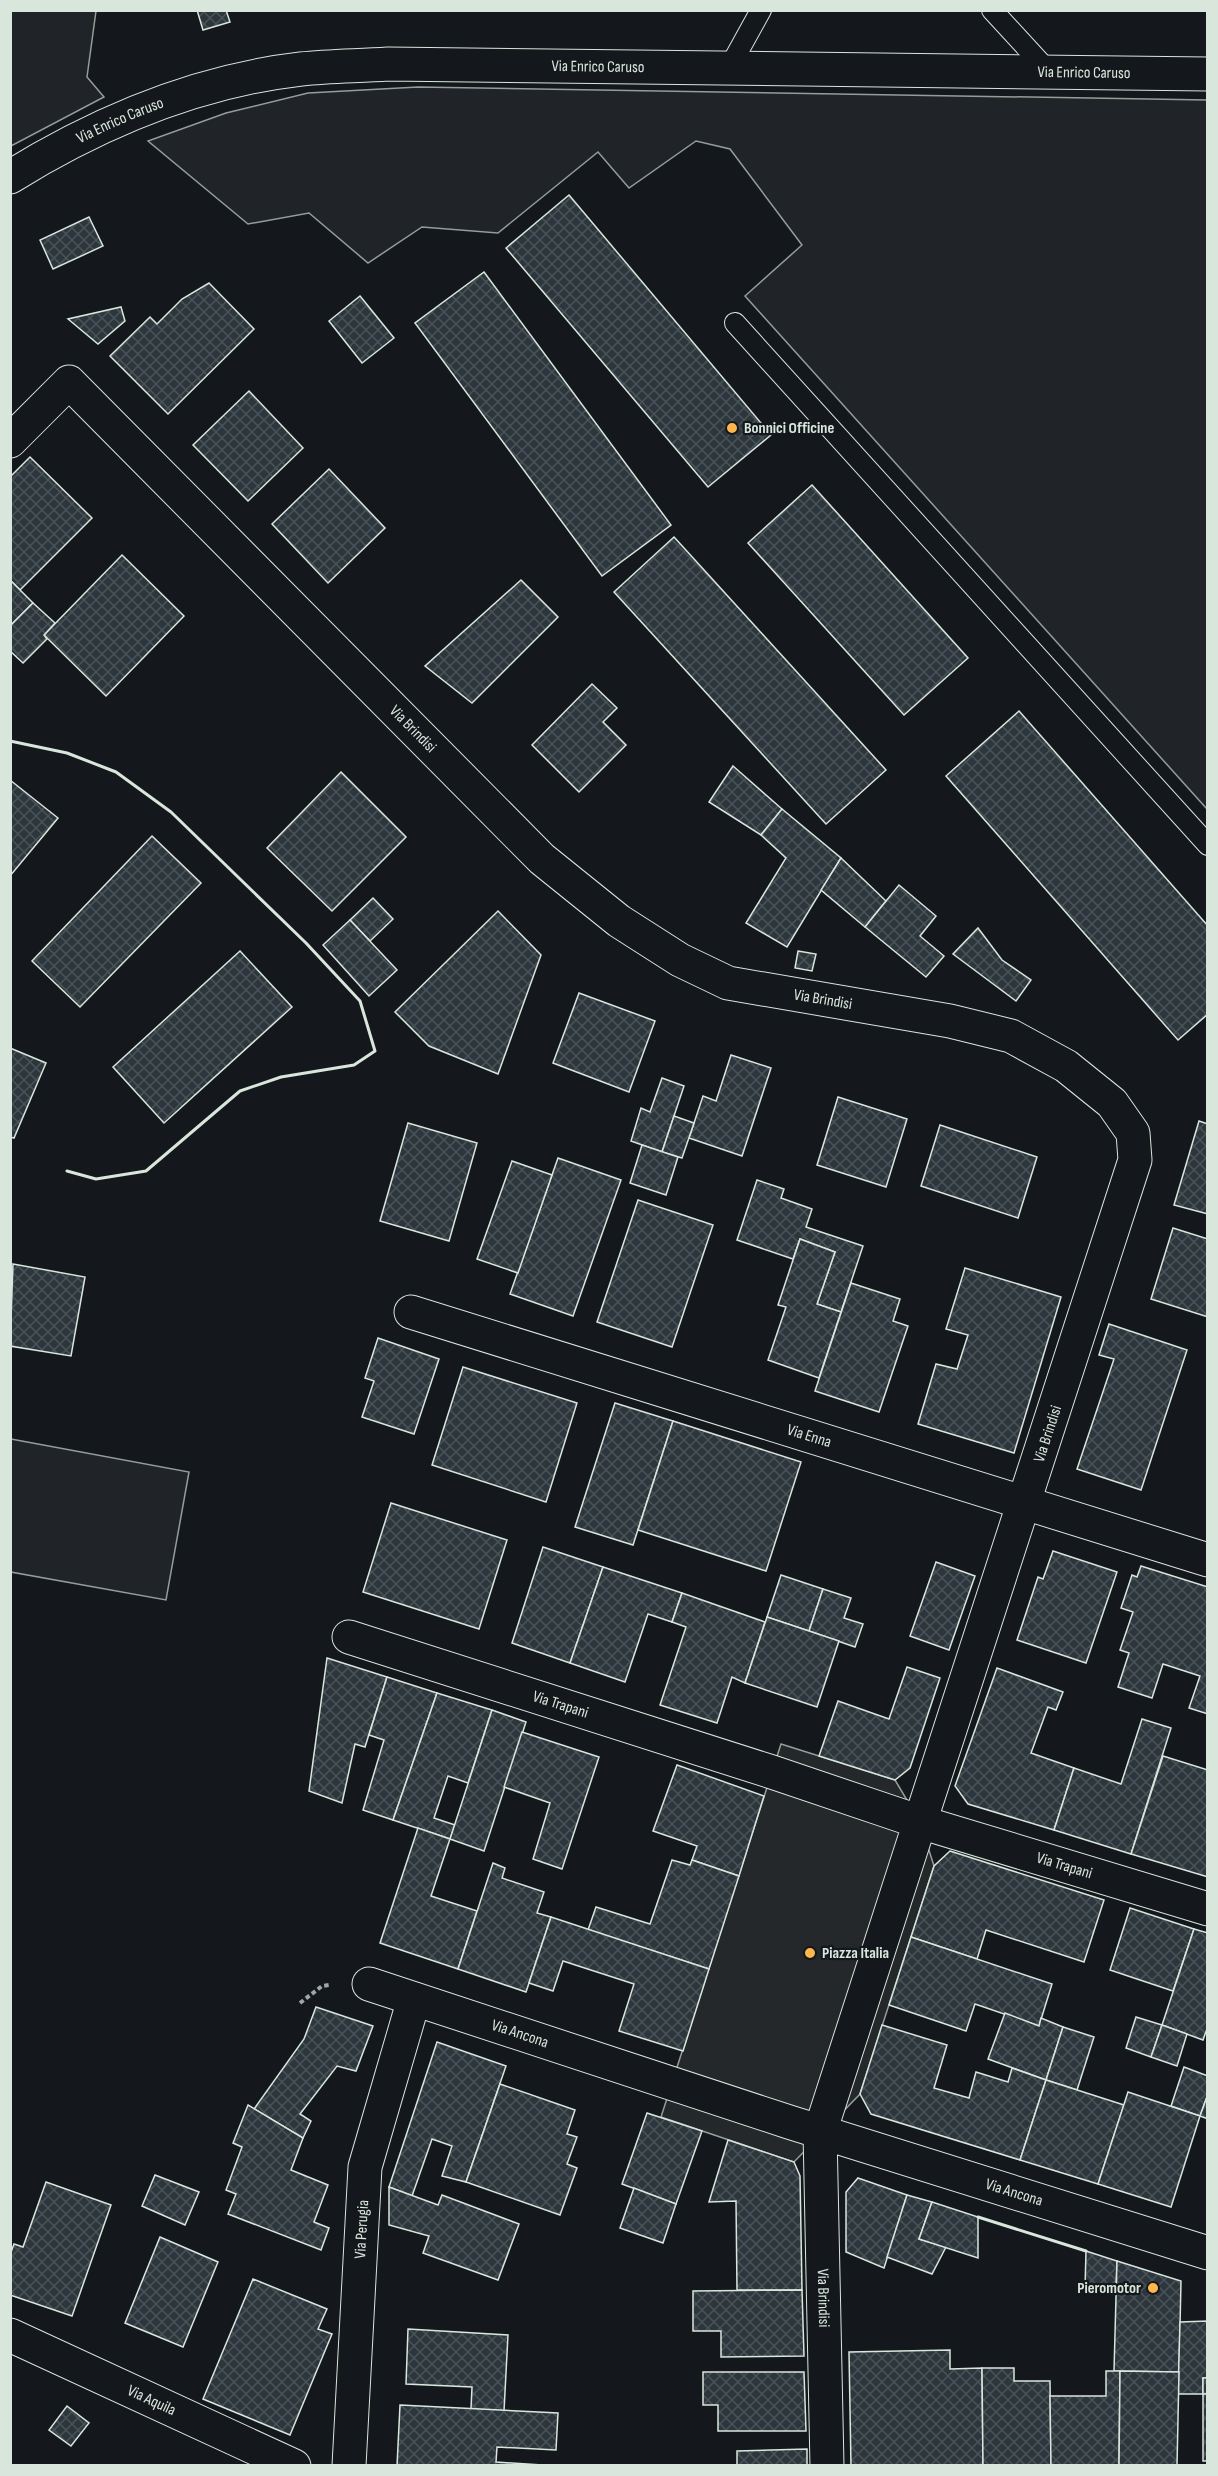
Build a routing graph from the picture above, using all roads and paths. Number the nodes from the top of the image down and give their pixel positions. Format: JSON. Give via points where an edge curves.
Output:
{"nodes":[{"id":1,"x":760,"y":10,"type":"edge"},
{"id":2,"x":992,"y":10,"type":"edge"},
{"id":3,"x":729,"y":68,"type":"junction"},
{"id":4,"x":1049,"y":72,"type":"junction"},
{"id":5,"x":1208,"y":74,"type":"edge"},
{"id":6,"x":10,"y":177,"type":"edge"},
{"id":7,"x":735,"y":323,"type":"dead end"},
{"id":8,"x":10,"y":441,"type":"edge"},
{"id":9,"x":1208,"y":845,"type":"edge"},
{"id":10,"x":411,"y":1312,"type":"dead end"},
{"id":11,"x":1026,"y":1503,"type":"junction"},
{"id":12,"x":1208,"y":1560,"type":"edge"},
{"id":13,"x":349,"y":1637,"type":"dead end"},
{"id":14,"x":920,"y":1822,"type":"junction"},
{"id":15,"x":1208,"y":1910,"type":"edge"},
{"id":16,"x":369,"y":1984,"type":"dead end"},
{"id":17,"x":414,"y":1999,"type":"junction"},
{"id":18,"x":820,"y":2132,"type":"junction"},
{"id":19,"x":1208,"y":2253,"type":"edge"},
{"id":20,"x":10,"y":2335,"type":"edge"},
{"id":21,"x":294,"y":2466,"type":"edge"},
{"id":22,"x":349,"y":2466,"type":"edge"},
{"id":23,"x":827,"y":2466,"type":"edge"}],
"edges":[{"from":1,"to":3,"type":"lane"},
{"from":2,"to":4,"type":"lane"},
{"from":3,"to":4,"type":"street","name":"Via Enrico Caruso"},
{"from":3,"to":6,"type":"street","name":"Via Enrico Caruso","via":[[388,64],[301,69],[229,83],[145,107],[45,155]]},
{"from":4,"to":5,"type":"street","name":"Via Enrico Caruso"},
{"from":7,"to":9,"type":"lane"},
{"from":8,"to":11,"type":"street","name":"Via Brindisi","via":[[69,382],[542,859],[619,921],[680,960],[728,983],[950,1020],[1011,1036],[1066,1066],[1112,1103],[1133,1132],[1136,1160]]},
{"from":10,"to":11,"type":"street","name":"Via Enna"},
{"from":11,"to":12,"type":"street","name":"Via Enna"},
{"from":11,"to":14,"type":"street","name":"Via Brindisi"},
{"from":13,"to":14,"type":"street","name":"Via Trapani"},
{"from":14,"to":15,"type":"street","name":"Via Trapani"},
{"from":14,"to":18,"type":"street","name":"Via Brindisi"},
{"from":16,"to":17,"type":"street","name":"Via Ancona"},
{"from":17,"to":18,"type":"street","name":"Via Ancona"},
{"from":17,"to":22,"type":"street","name":"Via Perugia","via":[[365,2167]]},
{"from":18,"to":19,"type":"street","name":"Via Ancona"},
{"from":18,"to":23,"type":"street","name":"Via Brindisi"},
{"from":20,"to":21,"type":"street","name":"Via Aquila"}]}
